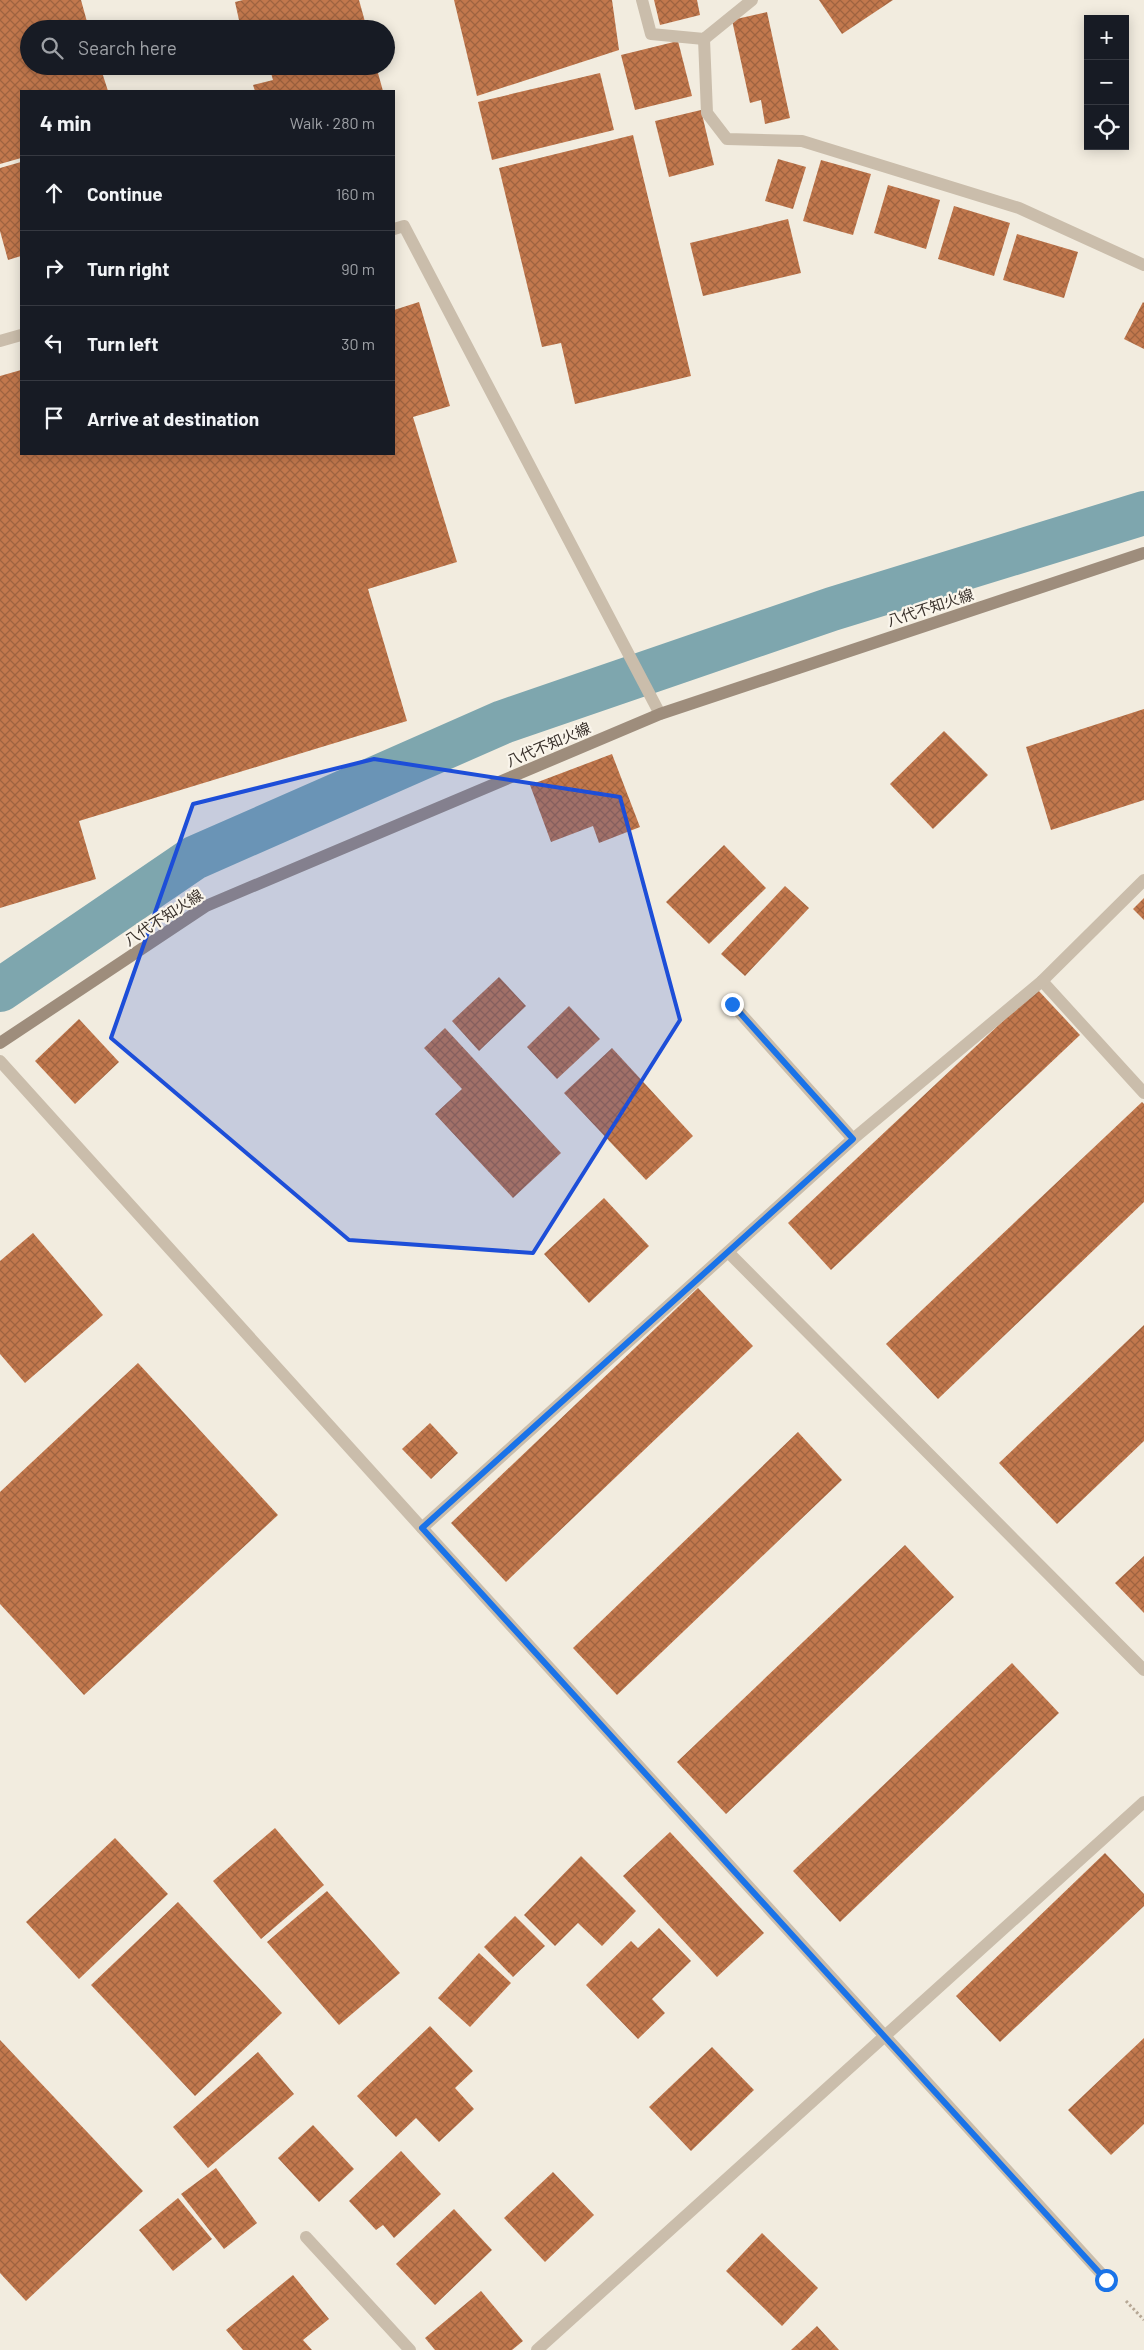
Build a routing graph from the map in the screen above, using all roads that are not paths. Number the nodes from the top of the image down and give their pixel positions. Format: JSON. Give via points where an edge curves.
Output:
{"nodes":[{"id":1,"x":642,"y":0,"type":"edge"},
{"id":2,"x":752,"y":0,"type":"edge"},
{"id":3,"x":704,"y":39,"type":"junction"},
{"id":4,"x":395,"y":229,"type":"edge"},
{"id":5,"x":1144,"y":265,"type":"edge"},
{"id":6,"x":20,"y":335,"type":"edge"},
{"id":7,"x":0,"y":341,"type":"edge"},
{"id":8,"x":1144,"y":553,"type":"edge"},
{"id":9,"x":660,"y":714,"type":"junction"},
{"id":10,"x":1144,"y":880,"type":"edge"},
{"id":11,"x":1042,"y":981,"type":"junction"},
{"id":12,"x":732,"y":1004,"type":"dead end"},
{"id":13,"x":0,"y":1043,"type":"edge"},
{"id":14,"x":0,"y":1060,"type":"edge"},
{"id":15,"x":1144,"y":1093,"type":"edge"},
{"id":16,"x":853,"y":1139,"type":"junction"},
{"id":17,"x":729,"y":1253,"type":"junction"},
{"id":18,"x":422,"y":1528,"type":"junction"},
{"id":19,"x":1144,"y":1670,"type":"edge"},
{"id":20,"x":1144,"y":1802,"type":"edge"},
{"id":21,"x":883,"y":2036,"type":"junction"},
{"id":22,"x":306,"y":2237,"type":"dead end"},
{"id":23,"x":1106,"y":2280,"type":"dead end"},
{"id":24,"x":410,"y":2350,"type":"edge"},
{"id":25,"x":537,"y":2350,"type":"edge"}],
"edges":[{"from":1,"to":3,"type":"street","via":[[651,34]]},
{"from":2,"to":3,"type":"street"},
{"from":3,"to":5,"type":"street","via":[[707,113],[727,139],[802,141],[1019,208]]},
{"from":4,"to":9,"type":"street","via":[[404,226]]},
{"from":6,"to":7,"type":"street"},
{"from":8,"to":9,"type":"main road","name":"八代不知火線"},
{"from":9,"to":13,"type":"main road","name":"八代不知火線","via":[[206,906]]},
{"from":10,"to":11,"type":"street"},
{"from":11,"to":15,"type":"street"},
{"from":11,"to":16,"type":"street"},
{"from":12,"to":16,"type":"street"},
{"from":14,"to":18,"type":"street"},
{"from":16,"to":17,"type":"street"},
{"from":17,"to":18,"type":"street"},
{"from":17,"to":19,"type":"street"},
{"from":18,"to":21,"type":"street"},
{"from":20,"to":21,"type":"street"},
{"from":21,"to":23,"type":"street"},
{"from":21,"to":25,"type":"street"},
{"from":22,"to":24,"type":"street"}]}
